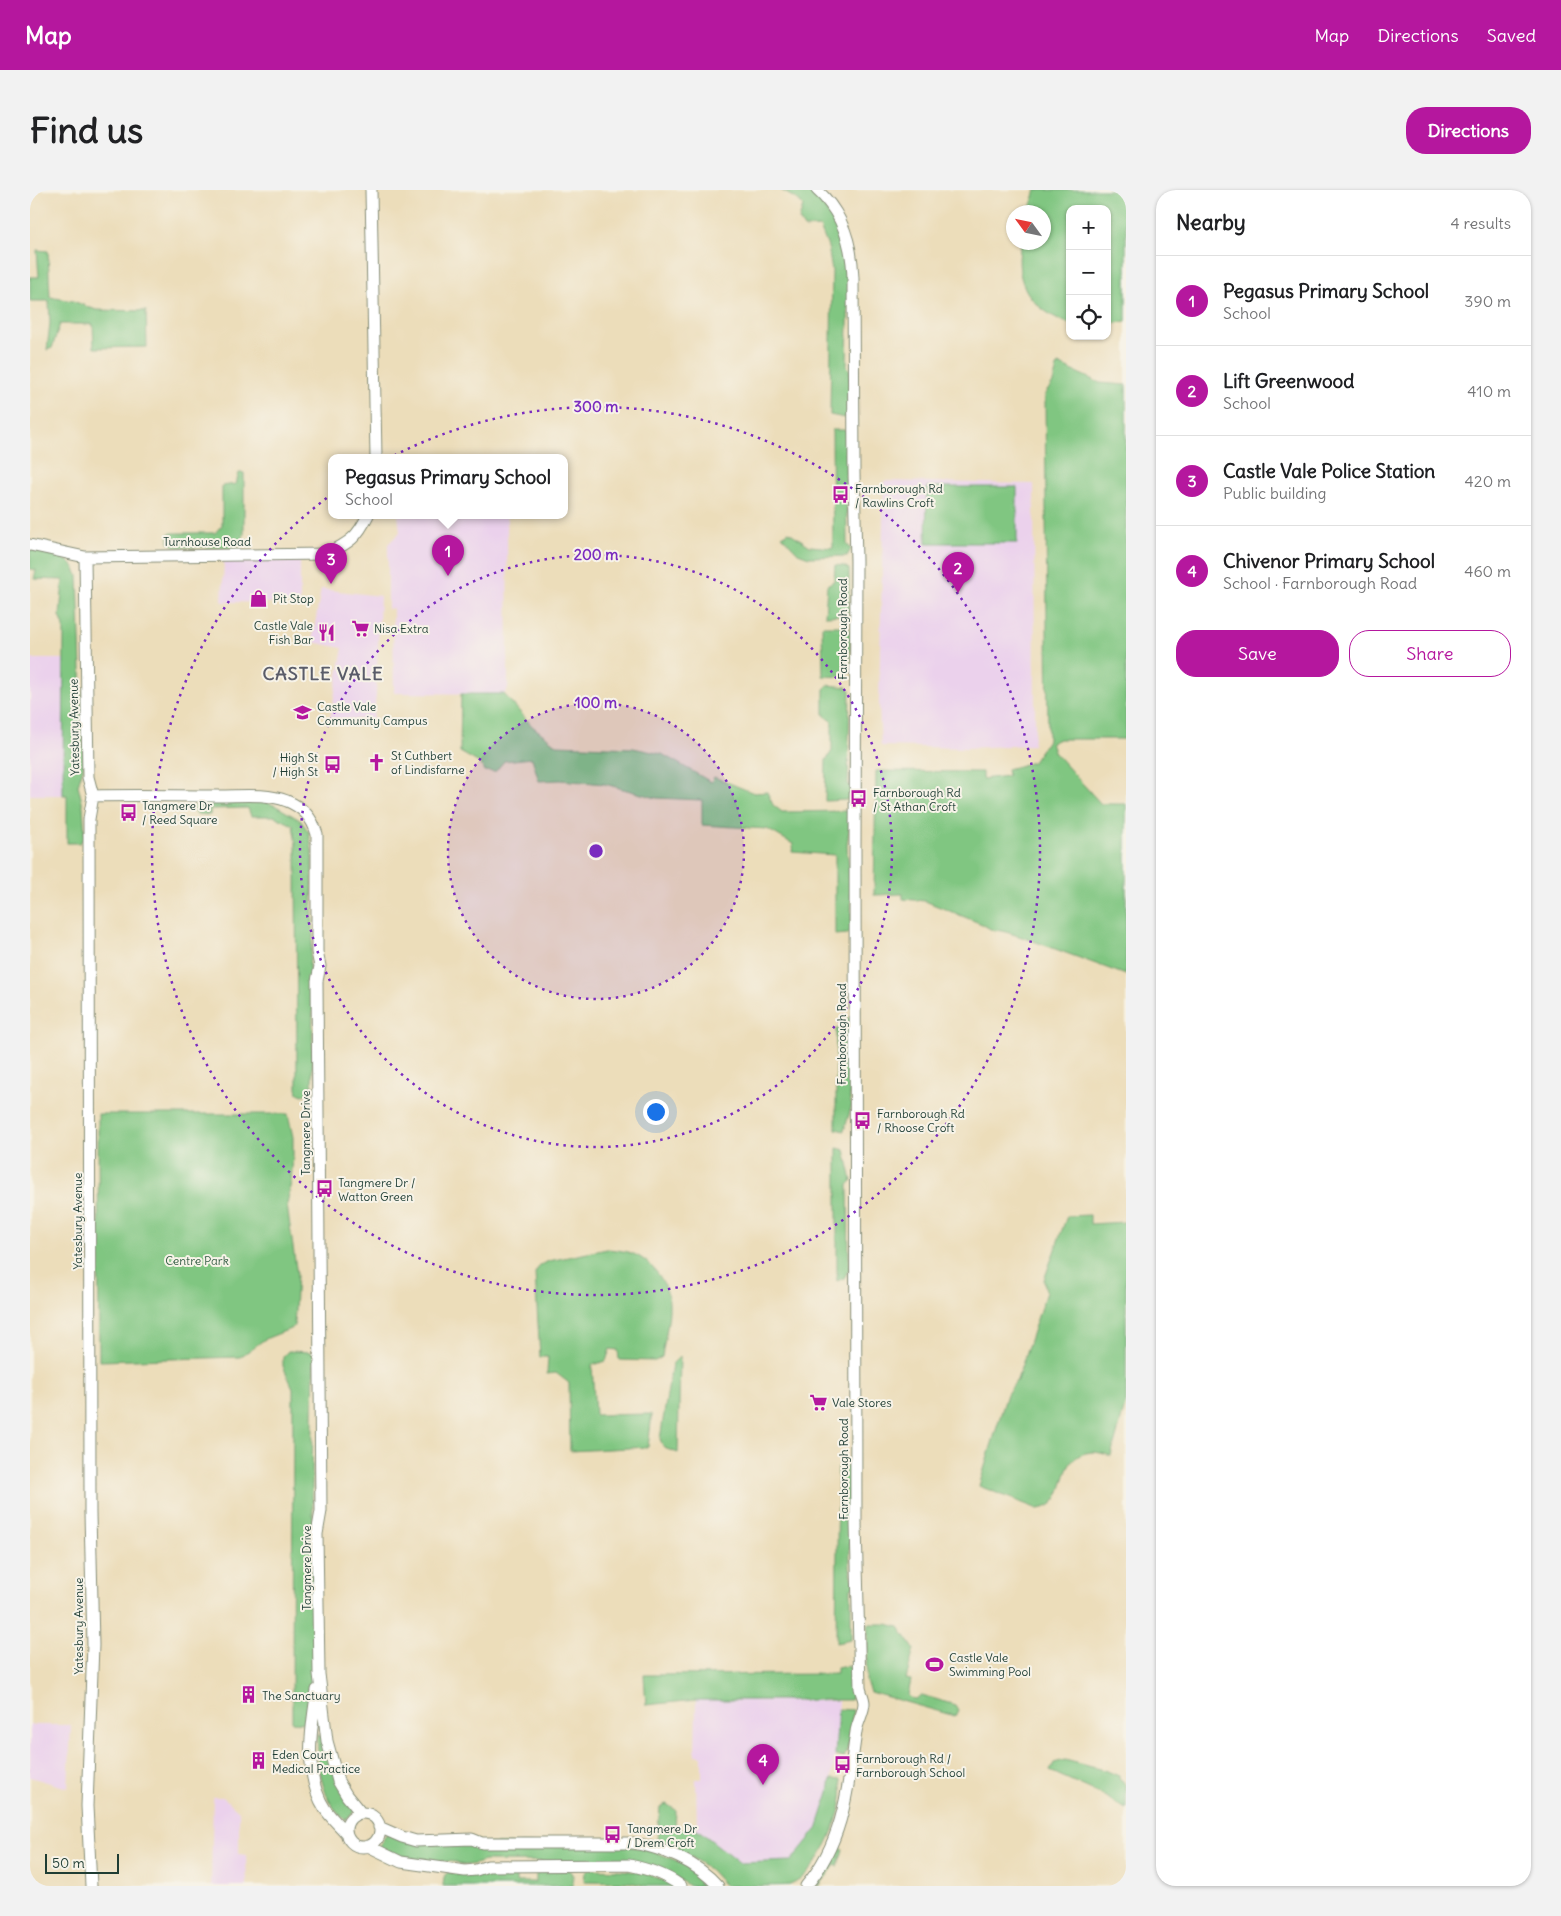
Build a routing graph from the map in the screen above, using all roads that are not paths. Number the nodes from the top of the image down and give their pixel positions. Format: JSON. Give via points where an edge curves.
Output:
{"nodes":[{"id":1,"x":371,"y":190,"type":"edge"},
{"id":2,"x":817,"y":190,"type":"edge"},
{"id":3,"x":376,"y":454,"type":"edge"},
{"id":4,"x":366,"y":519,"type":"edge"},
{"id":5,"x":30,"y":545,"type":"edge"},
{"id":6,"x":85,"y":557,"type":"junction"},
{"id":7,"x":93,"y":796,"type":"junction"},
{"id":8,"x":319,"y":1674,"type":"junction"},
{"id":9,"x":360,"y":1814,"type":"junction"},
{"id":10,"x":379,"y":1827,"type":"junction"},
{"id":11,"x":346,"y":1833,"type":"junction"},
{"id":12,"x":368,"y":1846,"type":"junction"},
{"id":13,"x":809,"y":1883,"type":"edge"},
{"id":14,"x":91,"y":1886,"type":"edge"},
{"id":15,"x":681,"y":1886,"type":"edge"},
{"id":16,"x":718,"y":1886,"type":"edge"},
{"id":17,"x":802,"y":1886,"type":"edge"}],
"edges":[{"from":1,"to":3,"type":"street"},
{"from":2,"to":13,"type":"street","name":"Farnborough Road","via":[[835,211],[847,235],[852,256],[856,561],[856,1524],[860,1688],[864,1703],[836,1837]]},
{"from":4,"to":6,"type":"street","name":"Turnhouse Road","via":[[359,534],[327,554]]},
{"from":5,"to":6,"type":"street","name":"Turnhouse Road"},
{"from":6,"to":7,"type":"street","name":"Yatesbury Avenue","via":[[88,778]]},
{"from":7,"to":8,"type":"street","name":"Tangmere Drive","via":[[265,796],[302,809],[313,820],[317,834],[316,952],[320,966],[317,981]]},
{"from":7,"to":14,"type":"street","name":"Yatesbury Avenue","via":[[89,819],[93,1646],[87,1806]]},
{"from":8,"to":9,"type":"street","name":"Tangmere Drive","via":[[332,1763],[346,1796]]},
{"from":8,"to":11,"type":"street","name":"Tangmere Drive","via":[[312,1719],[313,1773],[326,1810]]},
{"from":9,"to":10,"type":"street","via":[[375,1818]]},
{"from":9,"to":11,"type":"street","via":[[347,1822]]},
{"from":10,"to":12,"type":"street","via":[[378,1837]]},
{"from":10,"to":16,"type":"street","via":[[416,1841],[633,1843],[651,1846],[688,1862]]},
{"from":11,"to":12,"type":"street","via":[[354,1845]]},
{"from":12,"to":15,"type":"street","via":[[401,1862],[465,1871],[488,1866],[629,1865],[665,1875]]},
{"from":13,"to":17,"type":"street","name":"Farnborough Road"}]}
